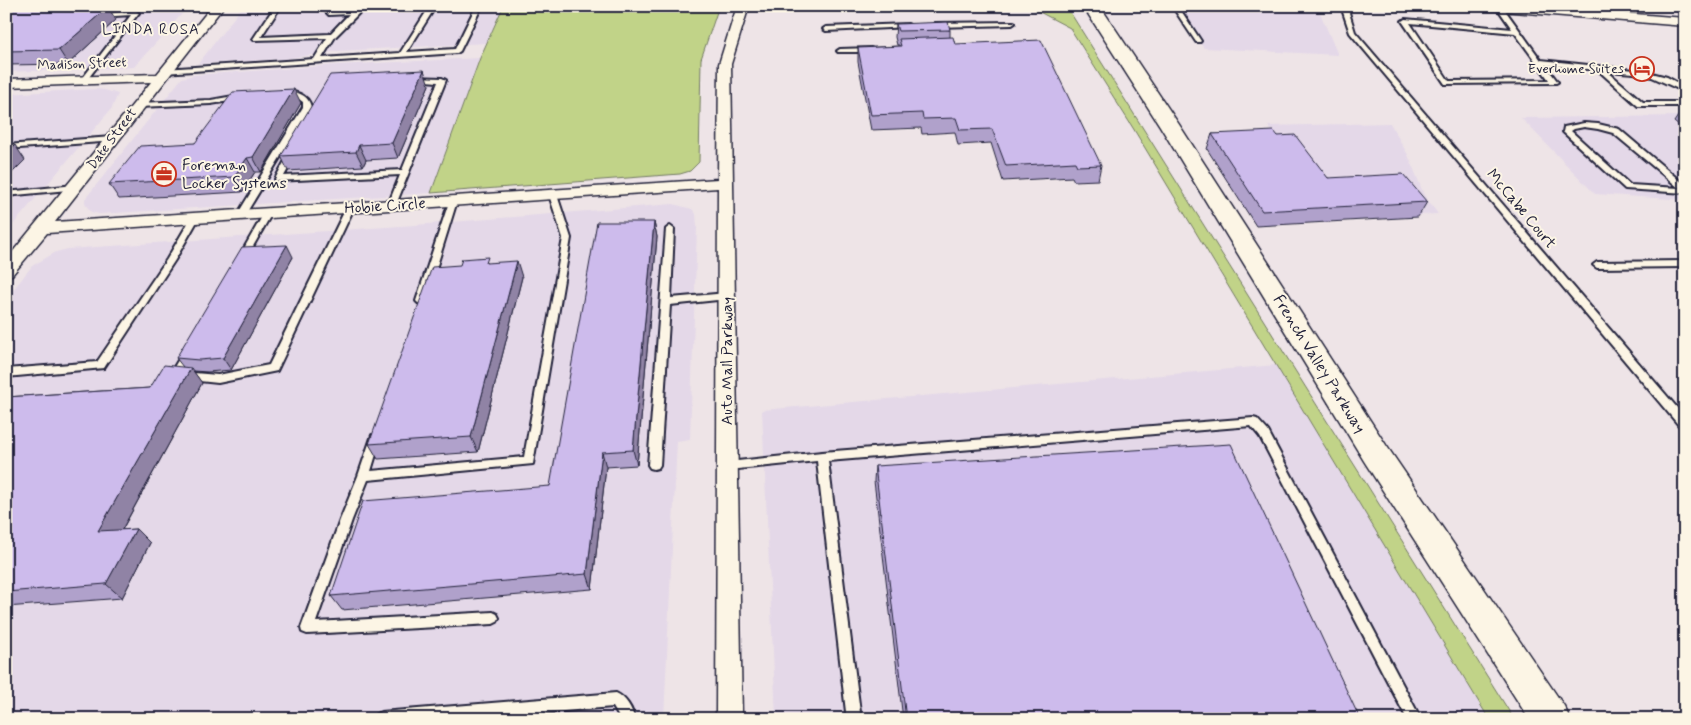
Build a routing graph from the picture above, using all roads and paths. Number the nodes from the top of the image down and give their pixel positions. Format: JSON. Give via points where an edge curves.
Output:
{"nodes":[{"id":1,"x":218,"y":6,"type":"edge"},
{"id":2,"x":278,"y":6,"type":"edge"},
{"id":3,"x":327,"y":6,"type":"edge"},
{"id":4,"x":433,"y":6,"type":"edge"},
{"id":5,"x":480,"y":6,"type":"edge"},
{"id":6,"x":743,"y":6,"type":"edge"},
{"id":7,"x":1091,"y":6,"type":"edge"},
{"id":8,"x":1175,"y":6,"type":"edge"},
{"id":9,"x":1344,"y":6,"type":"edge"},
{"id":10,"x":1494,"y":7,"type":"edge"},
{"id":11,"x":359,"y":9,"type":"edge"},
{"id":12,"x":87,"y":16,"type":"edge"},
{"id":13,"x":1685,"y":22,"type":"edge"},
{"id":14,"x":1012,"y":23,"type":"dead end"},
{"id":15,"x":918,"y":26,"type":"edge"},
{"id":16,"x":928,"y":26,"type":"edge"},
{"id":17,"x":826,"y":29,"type":"dead end"},
{"id":18,"x":1515,"y":31,"type":"junction"},
{"id":19,"x":332,"y":36,"type":"junction"},
{"id":20,"x":1198,"y":41,"type":"dead end"},
{"id":21,"x":876,"y":50,"type":"edge"},
{"id":22,"x":840,"y":51,"type":"dead end"},
{"id":23,"x":402,"y":54,"type":"junction"},
{"id":24,"x":317,"y":60,"type":"junction"},
{"id":25,"x":1539,"y":62,"type":"junction"},
{"id":26,"x":1600,"y":68,"type":"junction"},
{"id":27,"x":162,"y":74,"type":"junction"},
{"id":28,"x":84,"y":80,"type":"junction"},
{"id":29,"x":401,"y":80,"type":"edge"},
{"id":30,"x":6,"y":83,"type":"edge"},
{"id":31,"x":1685,"y":90,"type":"edge"},
{"id":32,"x":278,"y":93,"type":"edge"},
{"id":33,"x":247,"y":96,"type":"edge"},
{"id":34,"x":138,"y":104,"type":"junction"},
{"id":35,"x":1685,"y":104,"type":"edge"},
{"id":36,"x":112,"y":139,"type":"junction"},
{"id":37,"x":299,"y":144,"type":"edge"},
{"id":38,"x":6,"y":147,"type":"edge"},
{"id":39,"x":406,"y":172,"type":"junction"},
{"id":40,"x":282,"y":179,"type":"junction"},
{"id":41,"x":260,"y":183,"type":"junction"},
{"id":42,"x":726,"y":183,"type":"junction"},
{"id":43,"x":75,"y":187,"type":"junction"},
{"id":44,"x":1685,"y":190,"type":"edge"},
{"id":45,"x":6,"y":194,"type":"edge"},
{"id":46,"x":553,"y":195,"type":"junction"},
{"id":47,"x":453,"y":201,"type":"junction"},
{"id":48,"x":392,"y":205,"type":"junction"},
{"id":49,"x":350,"y":208,"type":"junction"},
{"id":50,"x":268,"y":213,"type":"junction"},
{"id":51,"x":241,"y":215,"type":"junction"},
{"id":52,"x":195,"y":218,"type":"junction"},
{"id":53,"x":44,"y":228,"type":"junction"},
{"id":54,"x":670,"y":229,"type":"dead end"},
{"id":55,"x":238,"y":264,"type":"edge"},
{"id":56,"x":1685,"y":264,"type":"edge"},
{"id":57,"x":9,"y":265,"type":"edge"},
{"id":58,"x":1597,"y":265,"type":"dead end"},
{"id":59,"x":727,"y":296,"type":"junction"},
{"id":60,"x":666,"y":302,"type":"junction"},
{"id":61,"x":416,"y":315,"type":"edge"},
{"id":62,"x":195,"y":341,"type":"edge"},
{"id":63,"x":6,"y":373,"type":"edge"},
{"id":64,"x":1685,"y":425,"type":"edge"},
{"id":65,"x":380,"y":428,"type":"edge"},
{"id":66,"x":822,"y":456,"type":"junction"},
{"id":67,"x":654,"y":465,"type":"dead end"},
{"id":68,"x":728,"y":466,"type":"junction"},
{"id":69,"x":364,"y":476,"type":"junction"},
{"id":70,"x":493,"y":618,"type":"dead end"},
{"id":71,"x":380,"y":719,"type":"edge"},
{"id":72,"x":627,"y":719,"type":"edge"},
{"id":73,"x":729,"y":719,"type":"edge"},
{"id":74,"x":851,"y":719,"type":"edge"},
{"id":75,"x":1414,"y":719,"type":"edge"},
{"id":76,"x":1551,"y":719,"type":"edge"}],
"edges":[{"from":1,"to":27,"type":"street","name":"Date Street"},
{"from":2,"to":19,"type":"lane","via":[[256,39]]},
{"from":3,"to":11,"type":"lane","via":[[325,8],[331,14]]},
{"from":4,"to":23,"type":"lane"},
{"from":5,"to":23,"type":"lane","via":[[457,51]]},
{"from":6,"to":42,"type":"street","name":"Auto Mall Parkway","via":[[725,64]]},
{"from":7,"to":76,"type":"main road","name":"French Valley Parkway","via":[[1375,453]]},
{"from":8,"to":20,"type":"lane"},
{"from":9,"to":64,"type":"lane","name":"McCabe Court","via":[[1352,32]]},
{"from":10,"to":13,"type":"street"},
{"from":10,"to":18,"type":"lane"},
{"from":11,"to":19,"type":"lane"},
{"from":12,"to":28,"type":"lane","via":[[136,13]]},
{"from":14,"to":16,"type":"lane"},
{"from":15,"to":17,"type":"lane"},
{"from":18,"to":25,"type":"lane"},
{"from":18,"to":25,"type":"lane","via":[[1405,21],[1447,83],[1554,82]]},
{"from":19,"to":24,"type":"lane"},
{"from":21,"to":22,"type":"lane"},
{"from":23,"to":24,"type":"lane"},
{"from":24,"to":27,"type":"lane"},
{"from":25,"to":26,"type":"lane"},
{"from":26,"to":31,"type":"lane","via":[[1646,72],[1669,79]]},
{"from":26,"to":35,"type":"lane","via":[[1641,104]]},
{"from":27,"to":28,"type":"street","name":"Madison Street"},
{"from":27,"to":34,"type":"street","name":"Date Street"},
{"from":28,"to":30,"type":"street","name":"Madison Street"},
{"from":29,"to":39,"type":"lane","via":[[442,80]]},
{"from":32,"to":41,"type":"lane","via":[[298,95],[306,100],[307,107]]},
{"from":33,"to":34,"type":"lane","via":[[211,102]]},
{"from":34,"to":36,"type":"street","name":"Date Street"},
{"from":36,"to":38,"type":"lane"},
{"from":36,"to":43,"type":"street","name":"Date Street"},
{"from":37,"to":40,"type":"lane","via":[[280,177]]},
{"from":39,"to":40,"type":"lane"},
{"from":39,"to":48,"type":"lane"},
{"from":40,"to":41,"type":"lane"},
{"from":41,"to":51,"type":"lane"},
{"from":42,"to":46,"type":"street","name":"Hobie Circle"},
{"from":42,"to":59,"type":"street","name":"Auto Mall Parkway"},
{"from":43,"to":45,"type":"lane"},
{"from":43,"to":53,"type":"street","name":"Date Street"},
{"from":44,"to":44,"type":"lane","via":[[1628,187],[1567,129],[1576,126],[1604,127],[1616,131]]},
{"from":46,"to":47,"type":"street","name":"Hobie Circle"},
{"from":46,"to":69,"type":"lane","via":[[567,238],[529,460]]},
{"from":47,"to":48,"type":"street","name":"Hobie Circle"},
{"from":47,"to":61,"type":"lane"},
{"from":48,"to":49,"type":"street","name":"Hobie Circle"},
{"from":49,"to":50,"type":"street","name":"Hobie Circle"},
{"from":49,"to":62,"type":"lane","via":[[274,368],[218,379],[175,375]]},
{"from":50,"to":51,"type":"street","name":"Hobie Circle"},
{"from":50,"to":55,"type":"lane"},
{"from":51,"to":52,"type":"street","name":"Hobie Circle"},
{"from":52,"to":53,"type":"street","name":"Hobie Circle"},
{"from":52,"to":63,"type":"lane","via":[[171,260],[100,365]]},
{"from":53,"to":57,"type":"street","name":"Date Street"},
{"from":54,"to":60,"type":"lane"},
{"from":56,"to":58,"type":"lane"},
{"from":59,"to":60,"type":"lane"},
{"from":59,"to":68,"type":"street","name":"Auto Mall Parkway"},
{"from":60,"to":67,"type":"lane"},
{"from":65,"to":69,"type":"lane"},
{"from":66,"to":68,"type":"lane"},
{"from":66,"to":74,"type":"lane","via":[[853,712]]},
{"from":66,"to":75,"type":"lane","via":[[1254,422],[1264,434]]},
{"from":68,"to":73,"type":"street","name":"Auto Mall Parkway"},
{"from":69,"to":70,"type":"lane","via":[[307,628]]},
{"from":71,"to":72,"type":"lane","via":[[616,700],[628,715]]}]}
